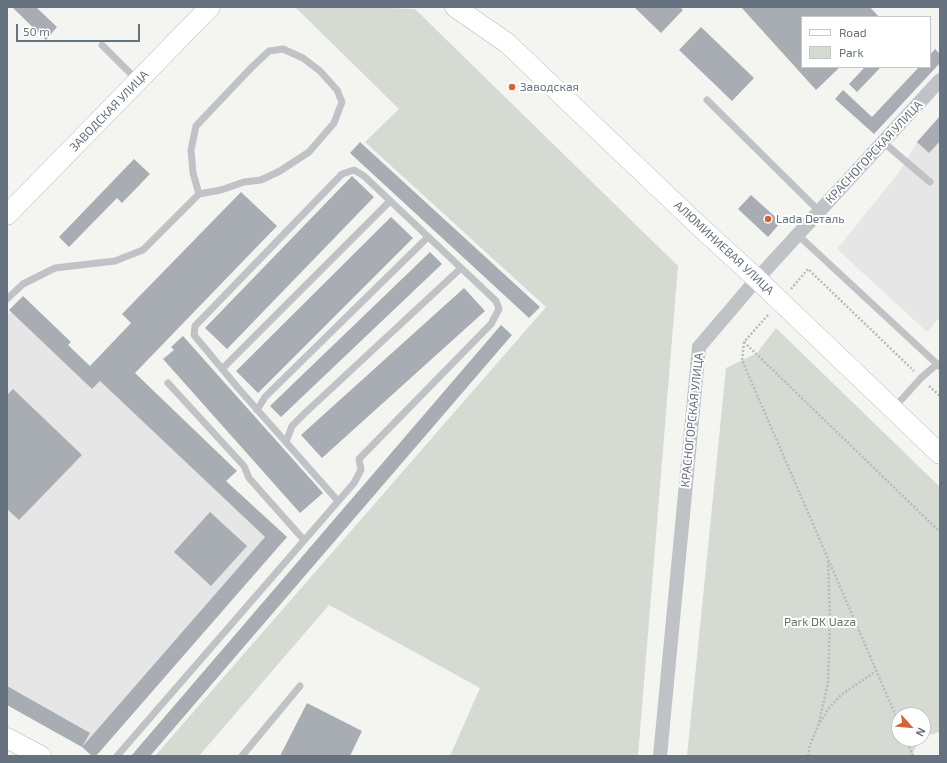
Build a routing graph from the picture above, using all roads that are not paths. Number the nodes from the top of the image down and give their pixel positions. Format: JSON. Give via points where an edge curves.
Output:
{"nodes":[{"id":1,"x":210,"y":7,"type":"edge"},
{"id":2,"x":455,"y":7,"type":"edge"},
{"id":3,"x":481,"y":7,"type":"edge"},
{"id":4,"x":507,"y":43,"type":"junction"},
{"id":5,"x":102,"y":45,"type":"dead end"},
{"id":6,"x":940,"y":80,"type":"edge"},
{"id":7,"x":138,"y":81,"type":"junction"},
{"id":8,"x":707,"y":100,"type":"dead end"},
{"id":9,"x":883,"y":142,"type":"junction"},
{"id":10,"x":930,"y":182,"type":"dead end"},
{"id":11,"x":199,"y":194,"type":"junction"},
{"id":12,"x":390,"y":201,"type":"junction"},
{"id":13,"x":819,"y":211,"type":"junction"},
{"id":14,"x":7,"y":215,"type":"edge"},
{"id":15,"x":798,"y":235,"type":"junction"},
{"id":16,"x":428,"y":237,"type":"junction"},
{"id":17,"x":461,"y":268,"type":"junction"},
{"id":18,"x":757,"y":279,"type":"junction"},
{"id":19,"x":7,"y":299,"type":"edge"},
{"id":20,"x":938,"y":365,"type":"edge"},
{"id":21,"x":222,"y":369,"type":"junction"},
{"id":22,"x":168,"y":383,"type":"dead end"},
{"id":23,"x":893,"y":409,"type":"junction"},
{"id":24,"x":257,"y":410,"type":"junction"},
{"id":25,"x":286,"y":442,"type":"junction"},
{"id":26,"x":940,"y":454,"type":"edge"},
{"id":27,"x":338,"y":501,"type":"junction"},
{"id":28,"x":304,"y":540,"type":"junction"},
{"id":29,"x":300,"y":686,"type":"dead end"},
{"id":30,"x":7,"y":738,"type":"edge"},
{"id":31,"x":41,"y":756,"type":"edge"},
{"id":32,"x":117,"y":756,"type":"edge"},
{"id":33,"x":242,"y":756,"type":"edge"},
{"id":34,"x":660,"y":756,"type":"edge"}],
"edges":[{"from":1,"to":7,"type":"main road","name":"ЗАВОДСКАЯ УЛИЦА"},
{"from":2,"to":4,"type":"main road"},
{"from":3,"to":4,"type":"main road"},
{"from":4,"to":18,"type":"main road","name":"АЛЮМИНИЕВАЯ УЛИЦА"},
{"from":5,"to":7,"type":"lane"},
{"from":6,"to":9,"type":"street","name":"КРАСНОГОРСКАЯ УЛИЦА"},
{"from":7,"to":14,"type":"main road","name":"ЗАВОДСКАЯ УЛИЦА"},
{"from":8,"to":13,"type":"lane"},
{"from":9,"to":10,"type":"lane"},
{"from":9,"to":13,"type":"street","name":"КРАСНОГОРСКАЯ УЛИЦА"},
{"from":11,"to":11,"type":"lane","via":[[193,173],[191,150],[196,126],[269,51],[283,49],[303,58],[320,71],[337,90],[342,102],[334,123],[309,152],[261,180]]},
{"from":11,"to":19,"type":"lane","via":[[143,250],[115,261],[55,268],[24,284]]},
{"from":12,"to":16,"type":"lane"},
{"from":12,"to":21,"type":"lane"},
{"from":12,"to":21,"type":"lane","via":[[354,170],[342,174],[195,326],[194,334]]},
{"from":13,"to":15,"type":"street","name":"КРАСНОГОРСКАЯ УЛИЦА"},
{"from":15,"to":18,"type":"street","name":"КРАСНОГОРСКАЯ УЛИЦА"},
{"from":15,"to":20,"type":"lane"},
{"from":16,"to":17,"type":"lane"},
{"from":16,"to":24,"type":"lane","via":[[265,397]]},
{"from":17,"to":25,"type":"lane","via":[[305,413],[292,426]]},
{"from":17,"to":27,"type":"lane","via":[[496,301],[499,309],[491,324],[359,459],[361,470]]},
{"from":18,"to":23,"type":"main road","name":"АЛЮМИНИЕВАЯ УЛИЦА"},
{"from":18,"to":34,"type":"street","name":"КРАСНОГОРСКАЯ УЛИЦА","via":[[699,347]]},
{"from":20,"to":23,"type":"lane","via":[[921,378]]},
{"from":21,"to":24,"type":"lane"},
{"from":22,"to":28,"type":"lane","via":[[244,466],[249,478]]},
{"from":23,"to":26,"type":"main road","name":"АЛЮМИНИЕВАЯ УЛИЦА"},
{"from":24,"to":25,"type":"lane"},
{"from":25,"to":27,"type":"lane"},
{"from":27,"to":28,"type":"lane"},
{"from":28,"to":32,"type":"lane"},
{"from":29,"to":33,"type":"lane"},
{"from":30,"to":31,"type":"main road"}]}
